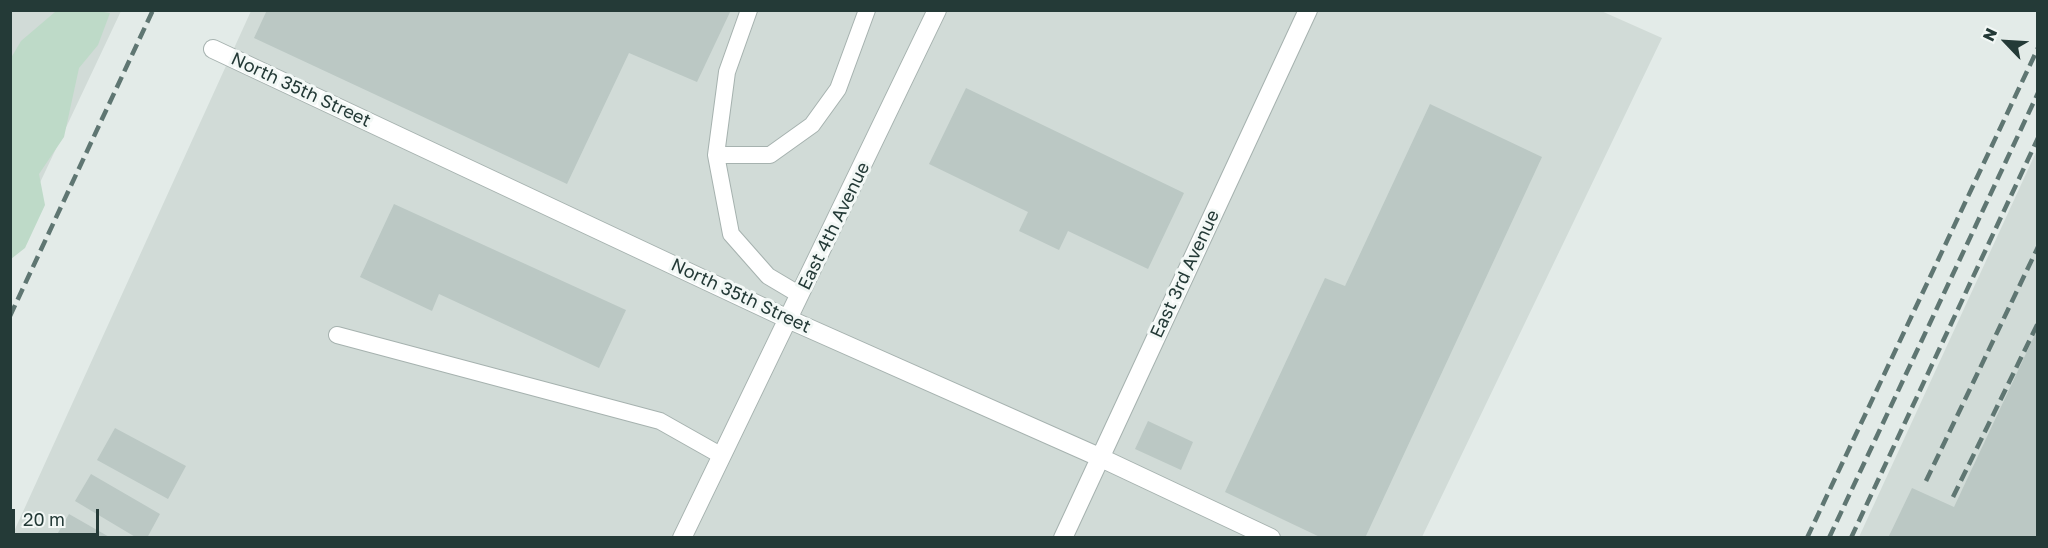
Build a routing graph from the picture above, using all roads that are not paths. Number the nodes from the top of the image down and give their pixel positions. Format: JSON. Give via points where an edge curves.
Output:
{"nodes":[{"id":1,"x":748,"y":10,"type":"edge"},
{"id":2,"x":867,"y":10,"type":"edge"},
{"id":3,"x":937,"y":10,"type":"edge"},
{"id":4,"x":1308,"y":10,"type":"edge"},
{"id":5,"x":213,"y":49,"type":"dead end"},
{"id":6,"x":716,"y":155,"type":"junction"},
{"id":7,"x":800,"y":295,"type":"junction"},
{"id":8,"x":789,"y":319,"type":"junction"},
{"id":9,"x":337,"y":335,"type":"dead end"},
{"id":10,"x":722,"y":456,"type":"junction"},
{"id":11,"x":1099,"y":457,"type":"junction"},
{"id":12,"x":682,"y":537,"type":"edge"},
{"id":13,"x":1063,"y":537,"type":"edge"},
{"id":14,"x":1271,"y":537,"type":"edge"}],
"edges":[{"from":1,"to":6,"type":"lane","via":[[727,72]]},
{"from":2,"to":6,"type":"lane","via":[[838,89],[812,125],[770,155]]},
{"from":3,"to":7,"type":"street","name":"East 4th Avenue"},
{"from":4,"to":11,"type":"street","name":"East 3rd Avenue"},
{"from":5,"to":8,"type":"street","name":"North 35th Street"},
{"from":6,"to":7,"type":"lane","via":[[731,234],[768,276]]},
{"from":7,"to":8,"type":"street","name":"East 4th Avenue"},
{"from":8,"to":10,"type":"street","name":"East 4th Avenue"},
{"from":8,"to":11,"type":"street","name":"North 35th Street"},
{"from":9,"to":10,"type":"lane","via":[[660,421]]},
{"from":10,"to":12,"type":"street","name":"East 4th Avenue"},
{"from":11,"to":13,"type":"street","name":"East 3rd Avenue"},
{"from":11,"to":14,"type":"street","name":"North 35th Street"}]}
